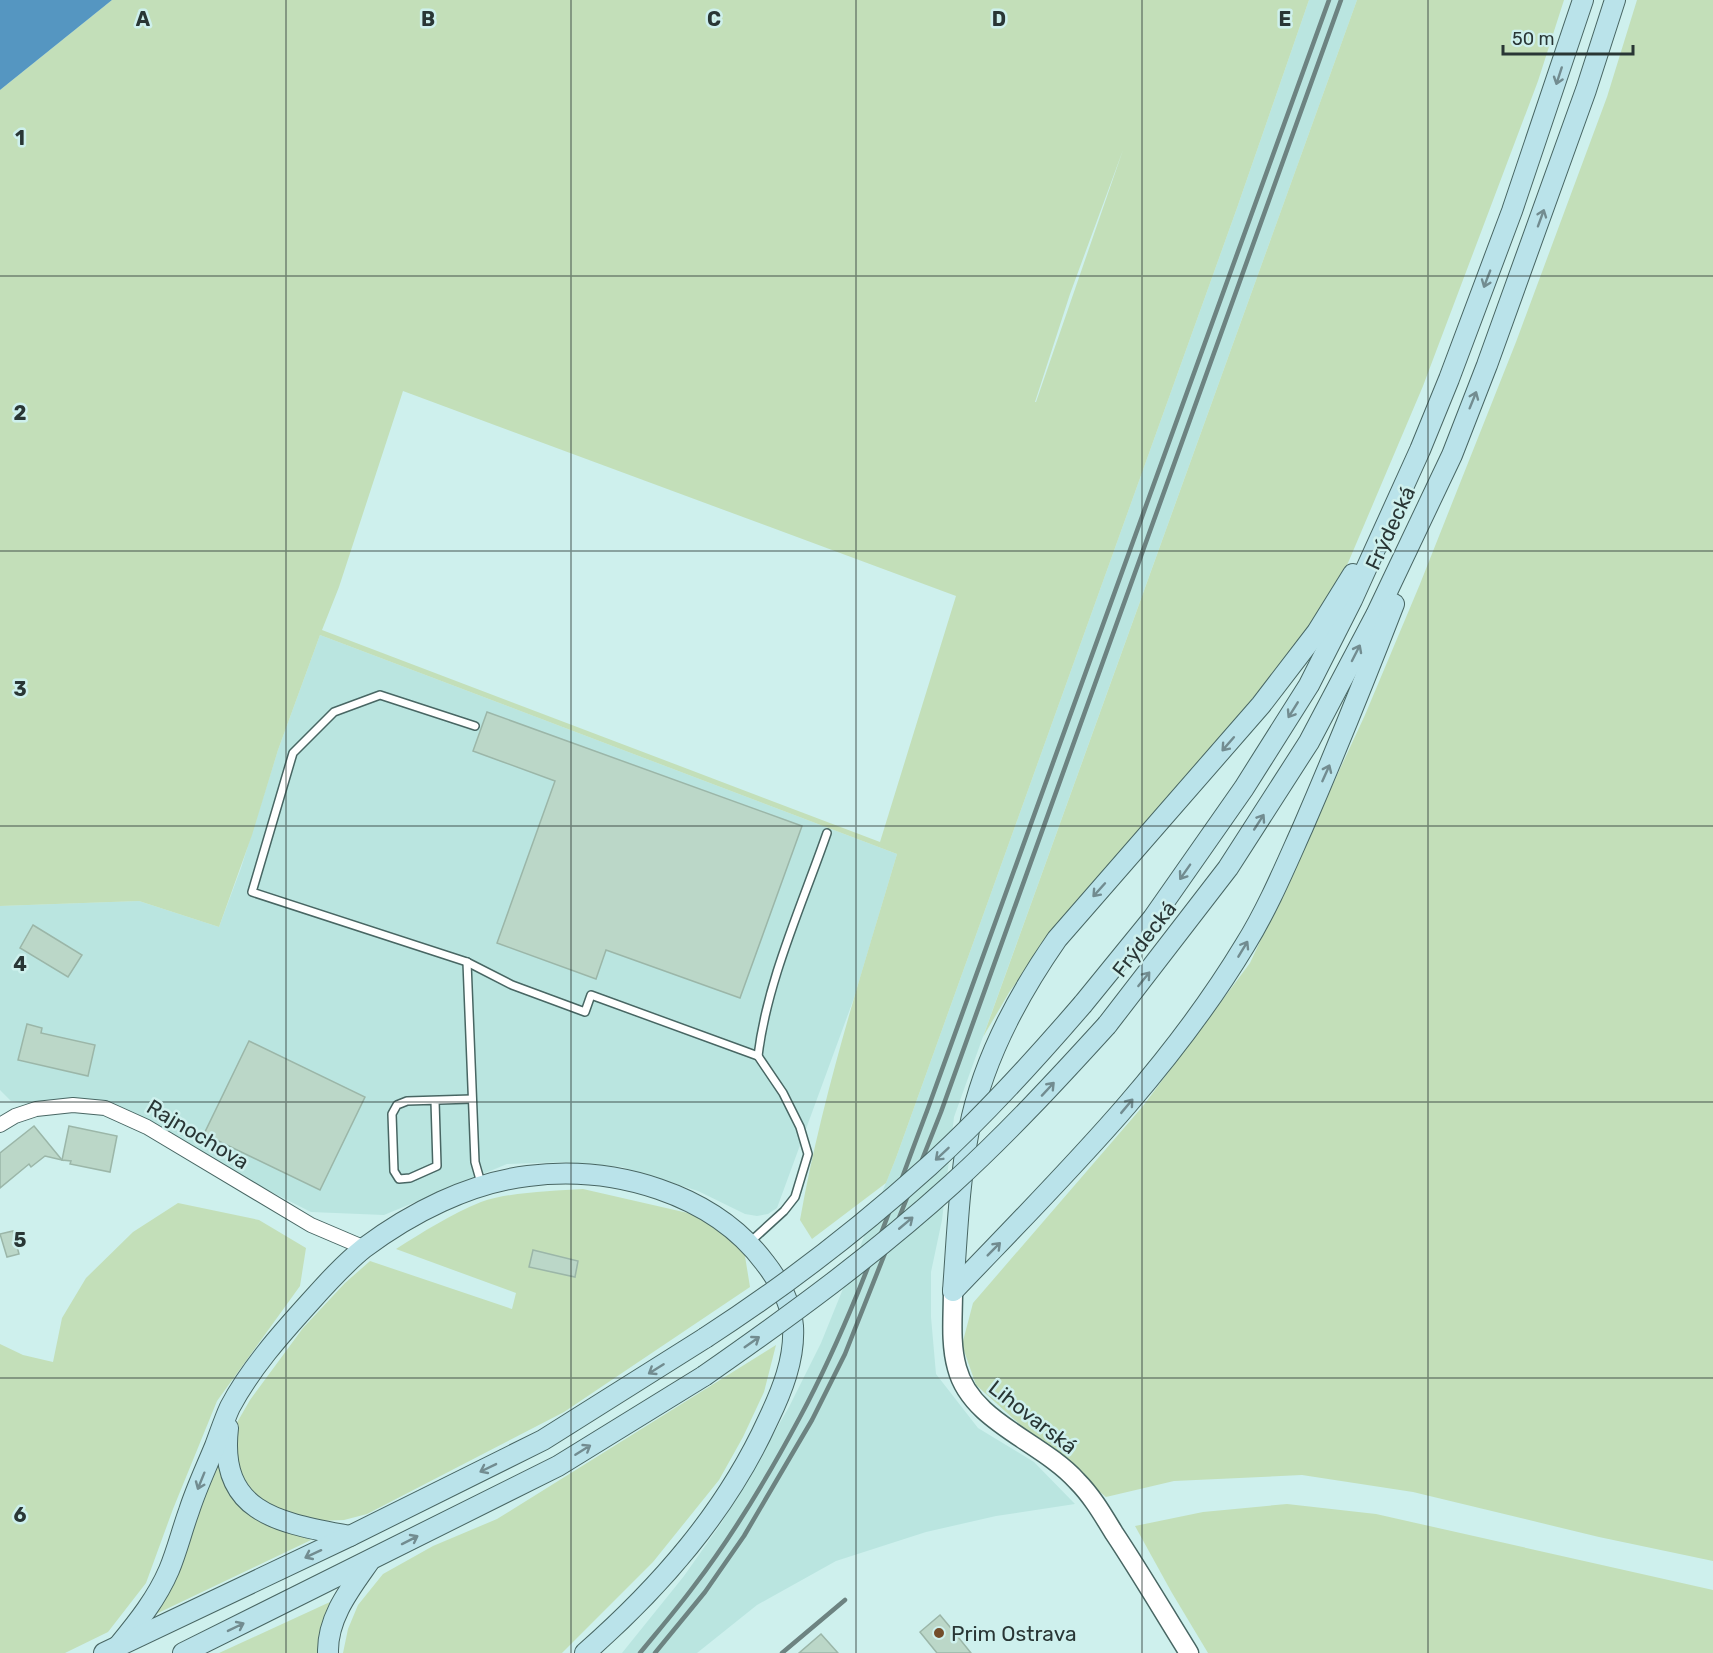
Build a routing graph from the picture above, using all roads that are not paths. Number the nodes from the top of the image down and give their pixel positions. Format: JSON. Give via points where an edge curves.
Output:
{"nodes":[{"id":1,"x":1583,"y":0,"type":"edge"},
{"id":2,"x":1616,"y":0,"type":"edge"},
{"id":3,"x":1420,"y":450,"type":"junction"},
{"id":4,"x":1452,"y":455,"type":"junction"},
{"id":5,"x":475,"y":726,"type":"dead end"},
{"id":6,"x":827,"y":833,"type":"dead end"},
{"id":7,"x":467,"y":962,"type":"junction"},
{"id":8,"x":758,"y":1056,"type":"junction"},
{"id":9,"x":472,"y":1100,"type":"junction"},
{"id":10,"x":435,"y":1101,"type":"junction"},
{"id":11,"x":0,"y":1125,"type":"edge"},
{"id":12,"x":482,"y":1186,"type":"junction"},
{"id":13,"x":749,"y":1243,"type":"junction"},
{"id":14,"x":364,"y":1248,"type":"junction"},
{"id":15,"x":954,"y":1290,"type":"junction"},
{"id":16,"x":230,"y":1407,"type":"junction"},
{"id":17,"x":350,"y":1536,"type":"junction"},
{"id":18,"x":370,"y":1561,"type":"junction"},
{"id":19,"x":111,"y":1649,"type":"edge"},
{"id":20,"x":183,"y":1653,"type":"edge"},
{"id":21,"x":328,"y":1653,"type":"edge"},
{"id":22,"x":585,"y":1653,"type":"edge"},
{"id":23,"x":1189,"y":1653,"type":"edge"}],
"edges":[{"from":1,"to":3,"type":"main road","name":"Frýdecká","one_way":true,"via":[[1512,211]]},
{"from":4,"to":2,"type":"main road","name":"Frýdecká","one_way":true,"via":[[1521,274]]},
{"from":3,"to":15,"type":"main road","one_way":true,"via":[[1317,632],[1262,705],[1080,910],[1045,956],[1000,1040],[969,1129]]},
{"from":3,"to":17,"type":"main road","name":"Frýdecká","one_way":true,"bridge":true,"via":[[1309,685],[1244,788],[1159,909],[1083,1004],[991,1106],[928,1167],[828,1250],[705,1338],[543,1440]]},
{"from":15,"to":4,"type":"main road","one_way":true,"via":[[1135,1098],[1184,1036],[1247,942],[1279,881],[1342,738]]},
{"from":18,"to":4,"type":"main road","name":"Frýdecká","one_way":true,"bridge":true,"via":[[558,1466],[705,1376],[823,1291],[950,1186],[1029,1110],[1107,1024],[1228,868],[1309,742],[1376,615]]},
{"from":5,"to":7,"type":"lane","via":[[380,695],[334,711],[293,753],[252,892]]},
{"from":6,"to":8,"type":"lane","via":[[770,995]]},
{"from":7,"to":8,"type":"lane","via":[[512,985],[585,1012],[591,995]]},
{"from":7,"to":9,"type":"lane"},
{"from":8,"to":13,"type":"lane","via":[[800,1127],[808,1154],[795,1197]]},
{"from":9,"to":10,"type":"lane"},
{"from":9,"to":12,"type":"lane","via":[[475,1162]]},
{"from":10,"to":10,"type":"lane","via":[[437,1166],[399,1179],[394,1171],[393,1111],[403,1102]]},
{"from":11,"to":14,"type":"street","name":"Rajnochova","via":[[36,1109],[73,1105],[105,1108],[147,1127],[311,1226]]},
{"from":12,"to":13,"type":"main road","via":[[529,1175],[554,1174],[626,1181],[690,1201],[725,1222]]},
{"from":12,"to":14,"type":"main road","via":[[431,1207]]},
{"from":13,"to":22,"type":"main road","via":[[777,1280],[791,1319],[791,1355],[778,1396],[749,1459],[710,1520],[658,1582]]},
{"from":14,"to":16,"type":"main road","via":[[283,1333]]},
{"from":15,"to":23,"type":"street","name":"Lihovarská","via":[[954,1354],[959,1376],[971,1398],[983,1411],[1052,1457],[1077,1481]]},
{"from":16,"to":17,"type":"main road","via":[[227,1464],[247,1500],[287,1523]]},
{"from":16,"to":19,"type":"main road","one_way":true,"via":[[170,1569],[153,1601]]},
{"from":17,"to":19,"type":"main road","name":"Frýdecká","one_way":true},
{"from":20,"to":18,"type":"main road","name":"Frýdecká","one_way":true},
{"from":18,"to":21,"type":"main road","via":[[335,1617]]}]}
